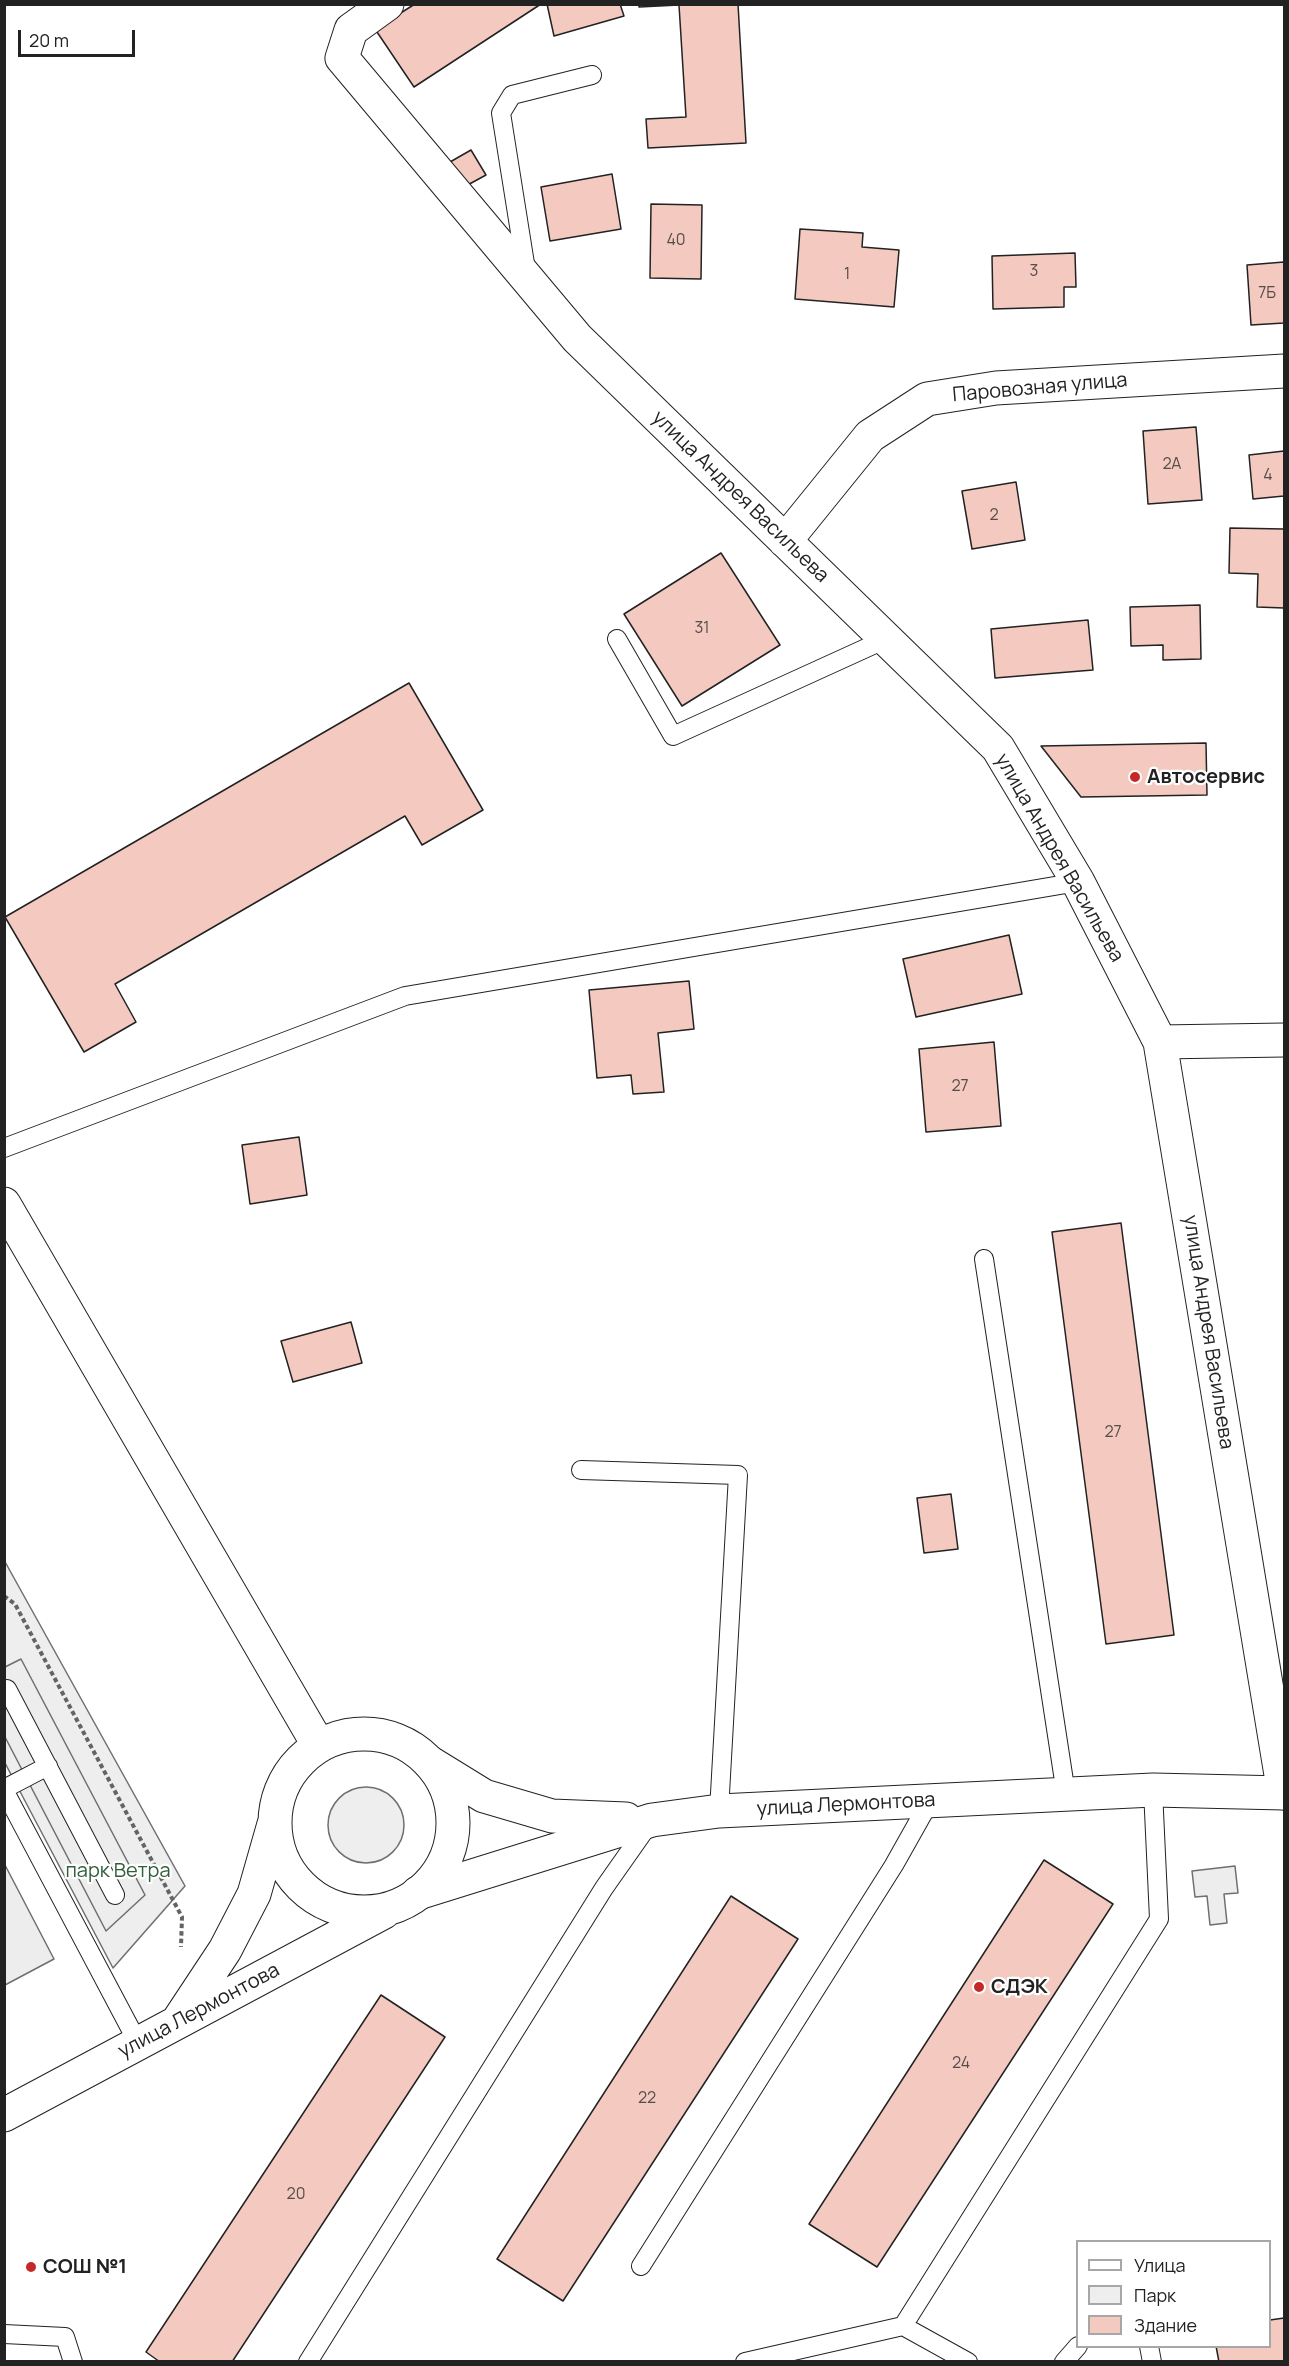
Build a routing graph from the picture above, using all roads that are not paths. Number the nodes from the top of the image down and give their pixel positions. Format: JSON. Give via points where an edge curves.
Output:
{"nodes":[{"id":1,"x":387,"y":4,"type":"edge"},
{"id":2,"x":592,"y":75,"type":"dead end"},
{"id":3,"x":527,"y":278,"type":"junction"},
{"id":4,"x":1284,"y":371,"type":"edge"},
{"id":5,"x":785,"y":541,"type":"junction"},
{"id":6,"x":617,"y":639,"type":"dead end"},
{"id":7,"x":886,"y":639,"type":"junction"},
{"id":8,"x":1078,"y":882,"type":"junction"},
{"id":9,"x":1284,"y":1040,"type":"edge"},
{"id":10,"x":1160,"y":1042,"type":"junction"},
{"id":11,"x":4,"y":1148,"type":"edge"},
{"id":12,"x":4,"y":1204,"type":"edge"},
{"id":13,"x":984,"y":1259,"type":"dead end"},
{"id":14,"x":581,"y":1470,"type":"dead end"},
{"id":15,"x":8,"y":1689,"type":"dead end"},
{"id":16,"x":319,"y":1746,"type":"junction"},
{"id":17,"x":432,"y":1764,"type":"junction"},
{"id":18,"x":48,"y":1766,"type":"junction"},
{"id":19,"x":4,"y":1789,"type":"edge"},
{"id":20,"x":1153,"y":1790,"type":"junction"},
{"id":21,"x":1284,"y":1793,"type":"edge"},
{"id":22,"x":1066,"y":1794,"type":"junction"},
{"id":23,"x":930,"y":1801,"type":"junction"},
{"id":24,"x":719,"y":1811,"type":"junction"},
{"id":25,"x":652,"y":1820,"type":"junction"},
{"id":26,"x":274,"y":1821,"type":"junction"},
{"id":27,"x":115,"y":1895,"type":"dead end"},
{"id":28,"x":406,"y":1900,"type":"junction"},
{"id":29,"x":177,"y":2022,"type":"junction"},
{"id":30,"x":138,"y":2043,"type":"junction"},
{"id":31,"x":4,"y":2115,"type":"edge"},
{"id":32,"x":641,"y":2266,"type":"dead end"},
{"id":33,"x":903,"y":2326,"type":"junction"},
{"id":34,"x":4,"y":2334,"type":"edge"},
{"id":35,"x":1076,"y":2348,"type":"edge"},
{"id":36,"x":73,"y":2361,"type":"edge"},
{"id":37,"x":308,"y":2361,"type":"edge"},
{"id":38,"x":745,"y":2361,"type":"edge"},
{"id":39,"x":968,"y":2361,"type":"edge"},
{"id":40,"x":1064,"y":2361,"type":"edge"}],
"edges":[{"from":1,"to":3,"type":"street","name":"улица Андрея Васильева","via":[[351,30],[342,58]]},
{"from":2,"to":3,"type":"lane","via":[[512,95],[501,113]]},
{"from":3,"to":5,"type":"street","name":"улица Андрея Васильева","via":[[577,338]]},
{"from":4,"to":5,"type":"street","name":"Паровозная улица","via":[[996,388],[927,399],[870,436]]},
{"from":5,"to":7,"type":"street","name":"улица Андрея Васильева"},
{"from":6,"to":7,"type":"lane","via":[[673,736]]},
{"from":7,"to":8,"type":"street","name":"улица Андрея Васильева","via":[[998,748]]},
{"from":8,"to":10,"type":"street","name":"улица Андрея Васильева"},
{"from":8,"to":11,"type":"lane","via":[[405,996]]},
{"from":9,"to":10,"type":"street"},
{"from":10,"to":21,"type":"street","name":"улица Андрея Васильева"},
{"from":12,"to":16,"type":"street"},
{"from":13,"to":22,"type":"lane"},
{"from":14,"to":24,"type":"lane","via":[[738,1475]]},
{"from":15,"to":18,"type":"lane"},
{"from":16,"to":17,"type":"street","via":[[348,1735],[379,1735],[408,1745]]},
{"from":16,"to":26,"type":"street","via":[[295,1765],[280,1791]]},
{"from":17,"to":25,"type":"street","via":[[484,1796],[552,1816]]},
{"from":17,"to":28,"type":"street","via":[[447,1790],[453,1818],[450,1846],[438,1872]]},
{"from":18,"to":19,"type":"lane"},
{"from":18,"to":27,"type":"lane"},
{"from":19,"to":30,"type":"lane"},
{"from":20,"to":21,"type":"street","name":"улица Лермонтова"},
{"from":20,"to":22,"type":"street","name":"улица Лермонтова"},
{"from":20,"to":33,"type":"lane","via":[[1159,1919]]},
{"from":22,"to":23,"type":"street","name":"улица Лермонтова"},
{"from":23,"to":24,"type":"street","name":"улица Лермонтова"},
{"from":23,"to":32,"type":"lane","via":[[894,1865]]},
{"from":24,"to":25,"type":"street","name":"улица Лермонтова"},
{"from":25,"to":28,"type":"street","name":"улица Лермонтова"},
{"from":25,"to":37,"type":"lane","via":[[604,1888]]},
{"from":26,"to":28,"type":"street","via":[[278,1849],[291,1875],[312,1895],[338,1908],[366,1912]]},
{"from":26,"to":29,"type":"street","via":[[254,1894],[225,1950]]},
{"from":28,"to":29,"type":"street","name":"улица Лермонтова"},
{"from":29,"to":30,"type":"street","name":"улица Лермонтова"},
{"from":30,"to":31,"type":"street","name":"улица Лермонтова"},
{"from":33,"to":38,"type":"lane"},
{"from":33,"to":39,"type":"lane"},
{"from":34,"to":36,"type":"lane","via":[[65,2337]]},
{"from":35,"to":40,"type":"lane"}]}
